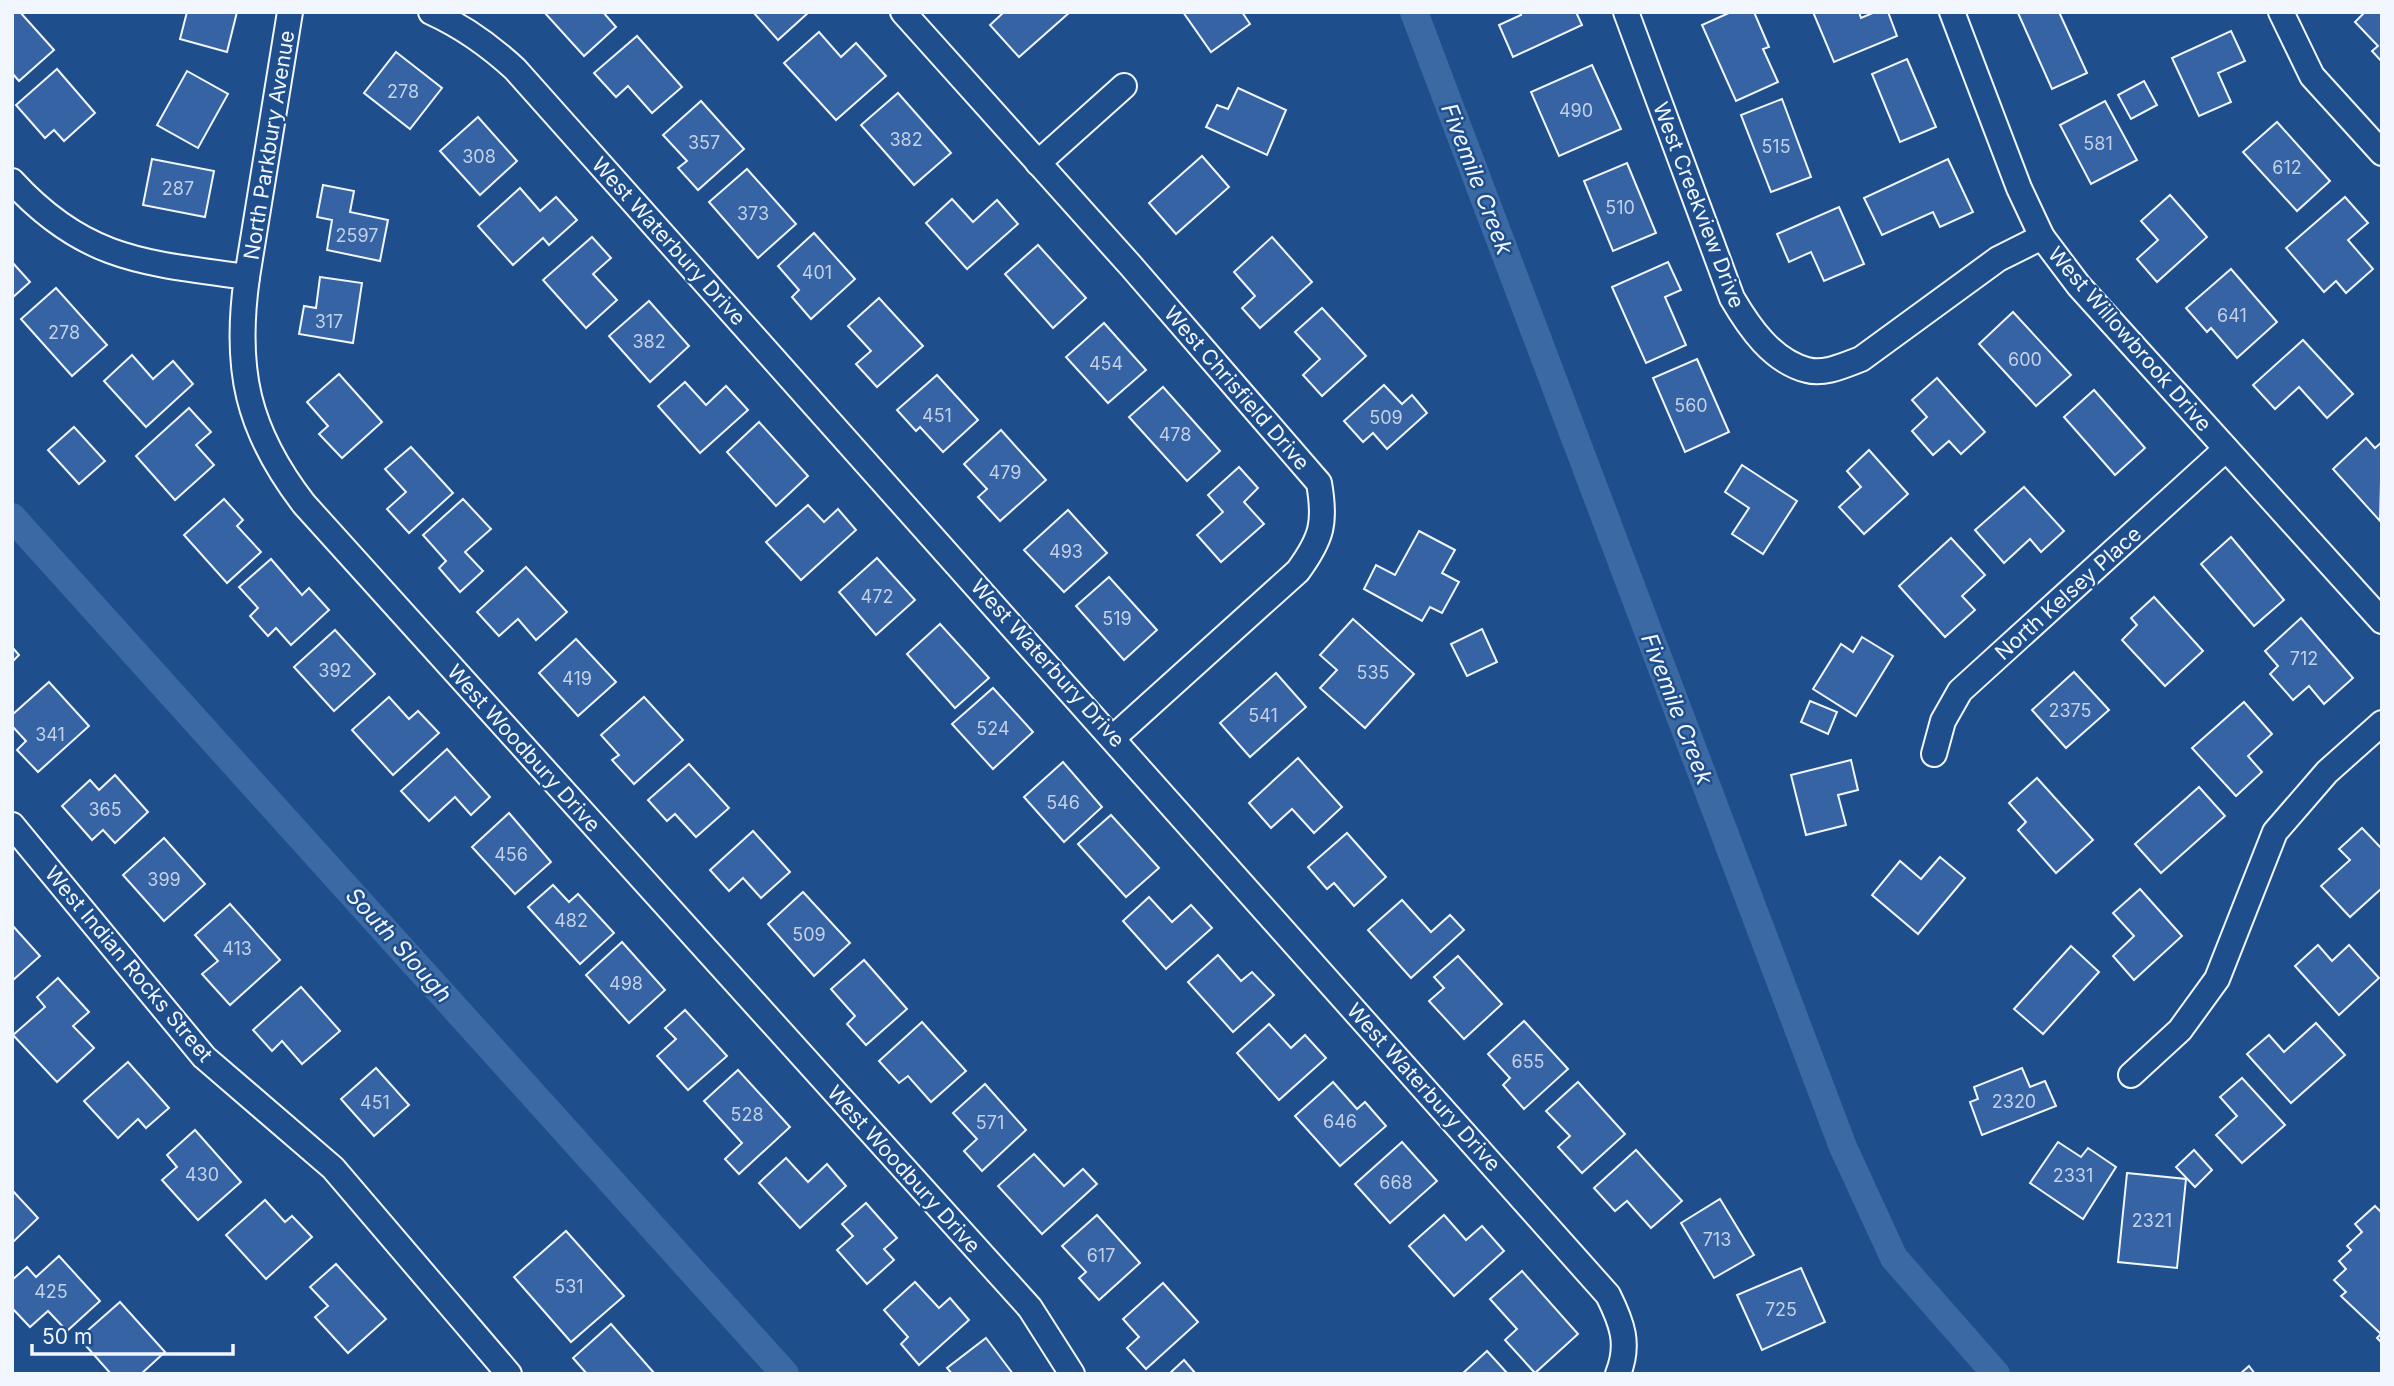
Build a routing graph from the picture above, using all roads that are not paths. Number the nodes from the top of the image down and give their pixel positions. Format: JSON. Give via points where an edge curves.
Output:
{"nodes":[{"id":1,"x":290,"y":12,"type":"edge"},
{"id":2,"x":431,"y":12,"type":"edge"},
{"id":3,"x":903,"y":12,"type":"edge"},
{"id":4,"x":1626,"y":12,"type":"edge"},
{"id":5,"x":1952,"y":12,"type":"edge"},
{"id":6,"x":2281,"y":12,"type":"edge"},
{"id":7,"x":1124,"y":86,"type":"dead end"},
{"id":8,"x":2382,"y":153,"type":"edge"},
{"id":9,"x":1038,"y":163,"type":"junction"},
{"id":10,"x":12,"y":181,"type":"edge"},
{"id":11,"x":2042,"y":237,"type":"junction"},
{"id":12,"x":247,"y":277,"type":"junction"},
{"id":13,"x":2226,"y":449,"type":"junction"},
{"id":14,"x":2382,"y":621,"type":"edge"},
{"id":15,"x":2382,"y":723,"type":"edge"},
{"id":16,"x":1114,"y":737,"type":"junction"},
{"id":17,"x":1934,"y":754,"type":"dead end"},
{"id":18,"x":12,"y":825,"type":"edge"},
{"id":19,"x":2131,"y":1075,"type":"dead end"},
{"id":20,"x":509,"y":1374,"type":"edge"},
{"id":21,"x":1072,"y":1374,"type":"edge"},
{"id":22,"x":1618,"y":1374,"type":"edge"}],
"edges":[{"from":1,"to":12,"type":"street","name":"North Parkbury Avenue"},
{"from":2,"to":16,"type":"street","name":"West Waterbury Drive","via":[[487,43],[515,69]]},
{"from":3,"to":9,"type":"street","name":"West Chrisfield Drive"},
{"from":4,"to":11,"type":"street","name":"West Creekview Drive","via":[[1732,298],[1749,328],[1784,360],[1808,371],[1836,369],[1860,359],[1987,266]]},
{"from":5,"to":11,"type":"street","name":"West Willowbrook Drive"},
{"from":6,"to":8,"type":"street","via":[[2312,76]]},
{"from":7,"to":9,"type":"street"},
{"from":9,"to":16,"type":"street","name":"West Chrisfield Drive","via":[[1319,483],[1324,514],[1317,545],[1298,571]]},
{"from":10,"to":12,"type":"street","via":[[54,222],[121,257]]},
{"from":11,"to":13,"type":"street","name":"West Willowbrook Drive","via":[[2079,286]]},
{"from":12,"to":21,"type":"street","name":"West Woodbury Drive","via":[[241,354],[247,396],[278,471],[1030,1308]]},
{"from":13,"to":14,"type":"street","name":"West Willowbrook Drive"},
{"from":13,"to":17,"type":"street","name":"North Kelsey Place","via":[[1960,691],[1943,721]]},
{"from":15,"to":19,"type":"street","via":[[2327,772],[2275,831],[2217,979],[2180,1030]]},
{"from":16,"to":22,"type":"street","name":"West Waterbury Drive","via":[[1608,1295],[1620,1319],[1626,1348]]},
{"from":18,"to":20,"type":"street","name":"West Indian Rocks Street","via":[[204,1056],[333,1168]]}]}
